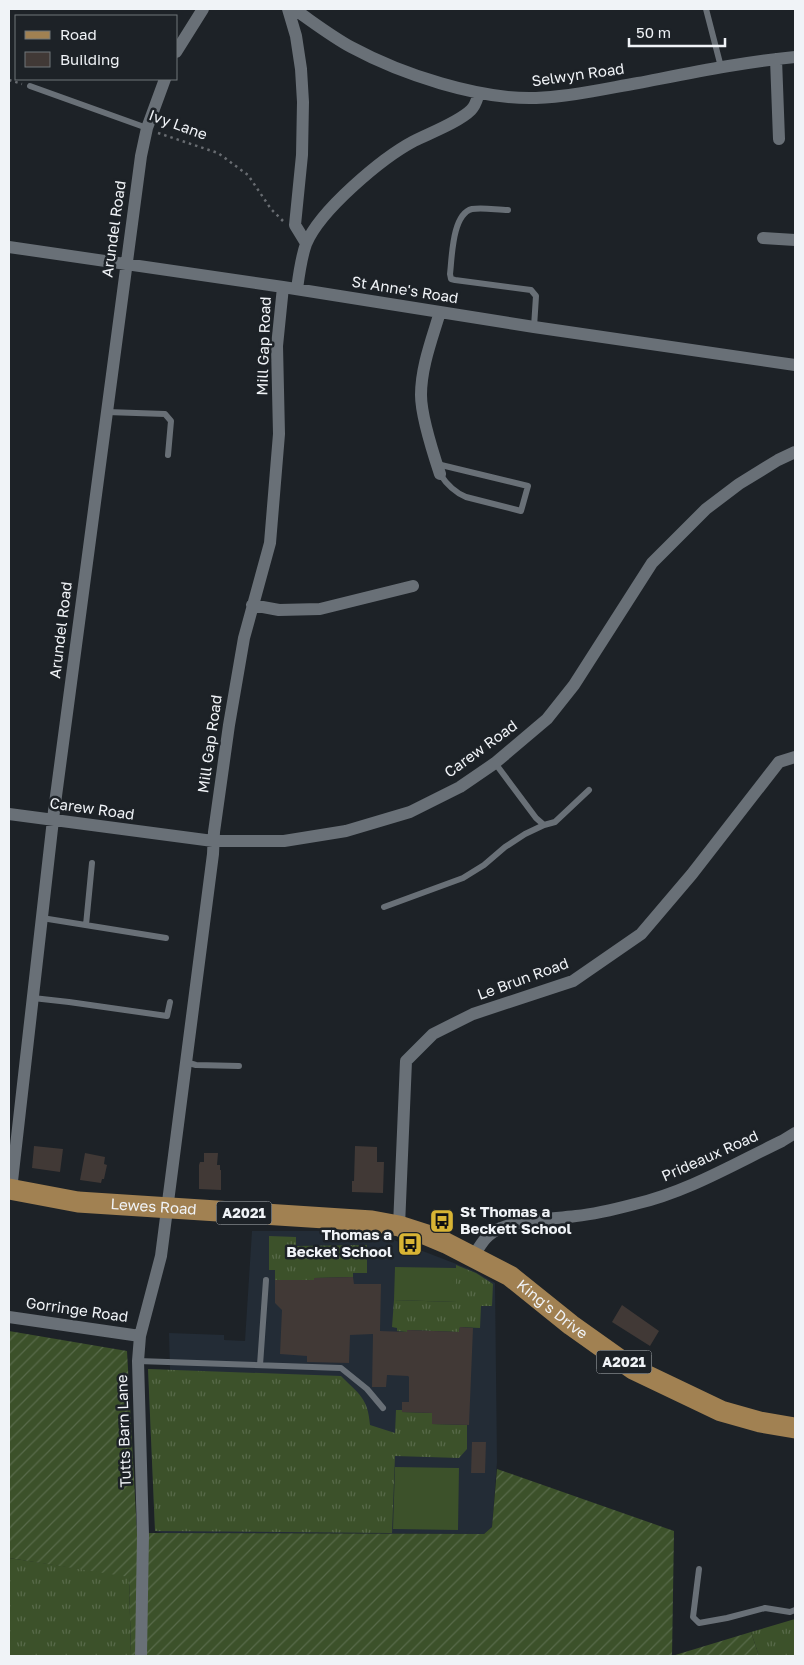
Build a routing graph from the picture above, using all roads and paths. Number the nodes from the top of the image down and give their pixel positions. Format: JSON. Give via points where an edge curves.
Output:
{"nodes":[{"id":1,"x":203,"y":9,"type":"edge"},
{"id":2,"x":288,"y":9,"type":"edge"},
{"id":3,"x":294,"y":9,"type":"edge"},
{"id":4,"x":706,"y":9,"type":"edge"},
{"id":5,"x":178,"y":49,"type":"edge"},
{"id":6,"x":795,"y":57,"type":"edge"},
{"id":7,"x":776,"y":59,"type":"junction"},
{"id":8,"x":720,"y":67,"type":"junction"},
{"id":9,"x":9,"y":80,"type":"edge"},
{"id":10,"x":165,"y":80,"type":"edge"},
{"id":11,"x":30,"y":86,"type":"joint"},
{"id":12,"x":479,"y":93,"type":"junction"},
{"id":13,"x":147,"y":128,"type":"junction"},
{"id":14,"x":780,"y":139,"type":"dead end"},
{"id":15,"x":508,"y":210,"type":"dead end"},
{"id":16,"x":285,"y":223,"type":"dead end"},
{"id":17,"x":763,"y":238,"type":"dead end"},
{"id":18,"x":795,"y":240,"type":"edge"},
{"id":19,"x":306,"y":244,"type":"junction"},
{"id":20,"x":9,"y":247,"type":"edge"},
{"id":21,"x":126,"y":264,"type":"junction"},
{"id":22,"x":283,"y":287,"type":"junction"},
{"id":23,"x":297,"y":289,"type":"junction"},
{"id":24,"x":440,"y":312,"type":"junction"},
{"id":25,"x":534,"y":327,"type":"junction"},
{"id":26,"x":795,"y":365,"type":"edge"},
{"id":27,"x":106,"y":412,"type":"junction"},
{"id":28,"x":795,"y":452,"type":"edge"},
{"id":29,"x":168,"y":455,"type":"dead end"},
{"id":30,"x":438,"y":469,"type":"junction"},
{"id":31,"x":413,"y":586,"type":"dead end"},
{"id":32,"x":252,"y":606,"type":"junction"},
{"id":33,"x":795,"y":757,"type":"edge"},
{"id":34,"x":495,"y":763,"type":"junction"},
{"id":35,"x":589,"y":790,"type":"dead end"},
{"id":36,"x":9,"y":814,"type":"edge"},
{"id":37,"x":53,"y":820,"type":"junction"},
{"id":38,"x":544,"y":825,"type":"junction"},
{"id":39,"x":213,"y":841,"type":"junction"},
{"id":40,"x":92,"y":863,"type":"dead end"},
{"id":41,"x":384,"y":907,"type":"dead end"},
{"id":42,"x":40,"y":918,"type":"junction"},
{"id":43,"x":86,"y":925,"type":"junction"},
{"id":44,"x":166,"y":938,"type":"dead end"},
{"id":45,"x":33,"y":998,"type":"junction"},
{"id":46,"x":170,"y":1002,"type":"dead end"},
{"id":47,"x":185,"y":1062,"type":"junction"},
{"id":48,"x":239,"y":1066,"type":"dead end"},
{"id":49,"x":795,"y":1133,"type":"edge"},
{"id":50,"x":10,"y":1190,"type":"edge"},
{"id":51,"x":168,"y":1208,"type":"junction"},
{"id":52,"x":399,"y":1226,"type":"junction"},
{"id":53,"x":473,"y":1257,"type":"junction"},
{"id":54,"x":266,"y":1280,"type":"dead end"},
{"id":55,"x":9,"y":1317,"type":"edge"},
{"id":56,"x":140,"y":1336,"type":"junction"},
{"id":57,"x":138,"y":1361,"type":"junction"},
{"id":58,"x":260,"y":1365,"type":"junction"},
{"id":59,"x":383,"y":1408,"type":"dead end"},
{"id":60,"x":795,"y":1428,"type":"edge"},
{"id":61,"x":698,"y":1569,"type":"dead end"},
{"id":62,"x":795,"y":1610,"type":"edge"},
{"id":63,"x":141,"y":1656,"type":"edge"}],
"edges":[{"from":1,"to":5,"type":"street"},
{"from":2,"to":19,"type":"street","via":[[296,36],[303,102],[295,225]]},
{"from":3,"to":12,"type":"street","name":"Selwyn Road","via":[[351,47],[436,82]]},
{"from":4,"to":8,"type":"lane"},
{"from":6,"to":7,"type":"street","name":"Selwyn Road"},
{"from":7,"to":8,"type":"street","name":"Selwyn Road"},
{"from":7,"to":14,"type":"street"},
{"from":8,"to":12,"type":"street","name":"Selwyn Road","via":[[568,96],[508,98]]},
{"from":9,"to":11,"type":"path"},
{"from":10,"to":13,"type":"street","name":"Arundel Road"},
{"from":11,"to":13,"type":"lane","name":"Ivy Lane"},
{"from":12,"to":19,"type":"street","via":[[467,113],[411,143],[352,188],[330,208]]},
{"from":13,"to":16,"type":"path","name":"Ivy Lane","via":[[218,153],[248,175],[271,209]]},
{"from":13,"to":21,"type":"street","name":"Arundel Road"},
{"from":15,"to":25,"type":"lane","via":[[475,209],[462,216],[457,226],[451,279],[531,290],[536,296]]},
{"from":17,"to":18,"type":"street"},
{"from":19,"to":23,"type":"street"},
{"from":20,"to":21,"type":"street","name":"St Anne's Road"},
{"from":21,"to":22,"type":"street","name":"St Anne's Road"},
{"from":21,"to":27,"type":"street","name":"Arundel Road"},
{"from":22,"to":23,"type":"street","name":"St Anne's Road"},
{"from":22,"to":32,"type":"street","name":"Mill Gap Road","via":[[277,346],[279,434],[270,543]]},
{"from":23,"to":24,"type":"street","name":"St Anne's Road"},
{"from":24,"to":25,"type":"street","name":"St Anne's Road"},
{"from":24,"to":30,"type":"street","via":[[423,372],[421,397]]},
{"from":25,"to":26,"type":"street","name":"St Anne's Road"},
{"from":27,"to":29,"type":"lane","via":[[165,414],[171,421]]},
{"from":27,"to":37,"type":"street","name":"Arundel Road"},
{"from":28,"to":34,"type":"street","name":"Carew Road","via":[[739,484],[706,509],[652,563],[574,685],[547,719]]},
{"from":30,"to":30,"type":"lane","via":[[528,486],[521,511],[457,493],[444,481]]},
{"from":31,"to":32,"type":"street","via":[[320,609],[279,610]]},
{"from":32,"to":39,"type":"street","name":"Mill Gap Road","via":[[230,716]]},
{"from":33,"to":52,"type":"street","name":"Le Brun Road","via":[[779,762],[641,934],[573,981],[474,1014],[433,1034],[406,1061]]},
{"from":34,"to":38,"type":"lane"},
{"from":34,"to":39,"type":"street","name":"Carew Road","via":[[460,787],[410,812],[346,831],[284,841]]},
{"from":35,"to":38,"type":"lane","via":[[555,822]]},
{"from":36,"to":37,"type":"street","name":"Carew Road"},
{"from":37,"to":39,"type":"street","name":"Carew Road"},
{"from":37,"to":42,"type":"street","name":"Arundel Road"},
{"from":38,"to":41,"type":"lane","via":[[505,847],[463,878]]},
{"from":39,"to":47,"type":"street","name":"Mill Gap Road"},
{"from":40,"to":43,"type":"lane"},
{"from":42,"to":43,"type":"lane"},
{"from":42,"to":45,"type":"street","name":"Arundel Road"},
{"from":43,"to":44,"type":"lane"},
{"from":45,"to":46,"type":"lane","via":[[167,1016]]},
{"from":45,"to":50,"type":"street","name":"Arundel Road"},
{"from":47,"to":48,"type":"lane"},
{"from":47,"to":51,"type":"street","name":"Mill Gap Road"},
{"from":49,"to":53,"type":"street","name":"Prideaux Road","via":[[693,1184],[637,1204],[502,1227],[484,1239]]},
{"from":50,"to":51,"type":"main road","name":"Lewes Road","number":"A2021","via":[[78,1202]]},
{"from":51,"to":52,"type":"main road","name":"Lewes Road","number":"A2021","via":[[372,1221]]},
{"from":51,"to":56,"type":"street","name":"Tutts Barn Lane","via":[[161,1256]]},
{"from":52,"to":53,"type":"main road","name":"Lewes Road","number":"A2021","via":[[433,1237]]},
{"from":53,"to":60,"type":"main road","name":"King's Drive","number":"A2021","via":[[510,1276],[633,1369],[721,1411]]},
{"from":54,"to":58,"type":"lane"},
{"from":55,"to":56,"type":"street","name":"Gorringe Road"},
{"from":56,"to":57,"type":"street","name":"Tutts Barn Lane"},
{"from":57,"to":58,"type":"lane"},
{"from":57,"to":63,"type":"street","name":"Tutts Barn Lane","via":[[143,1535]]},
{"from":58,"to":59,"type":"lane","via":[[341,1368],[367,1389]]},
{"from":61,"to":62,"type":"lane","via":[[693,1617],[699,1623],[765,1608]]}]}
